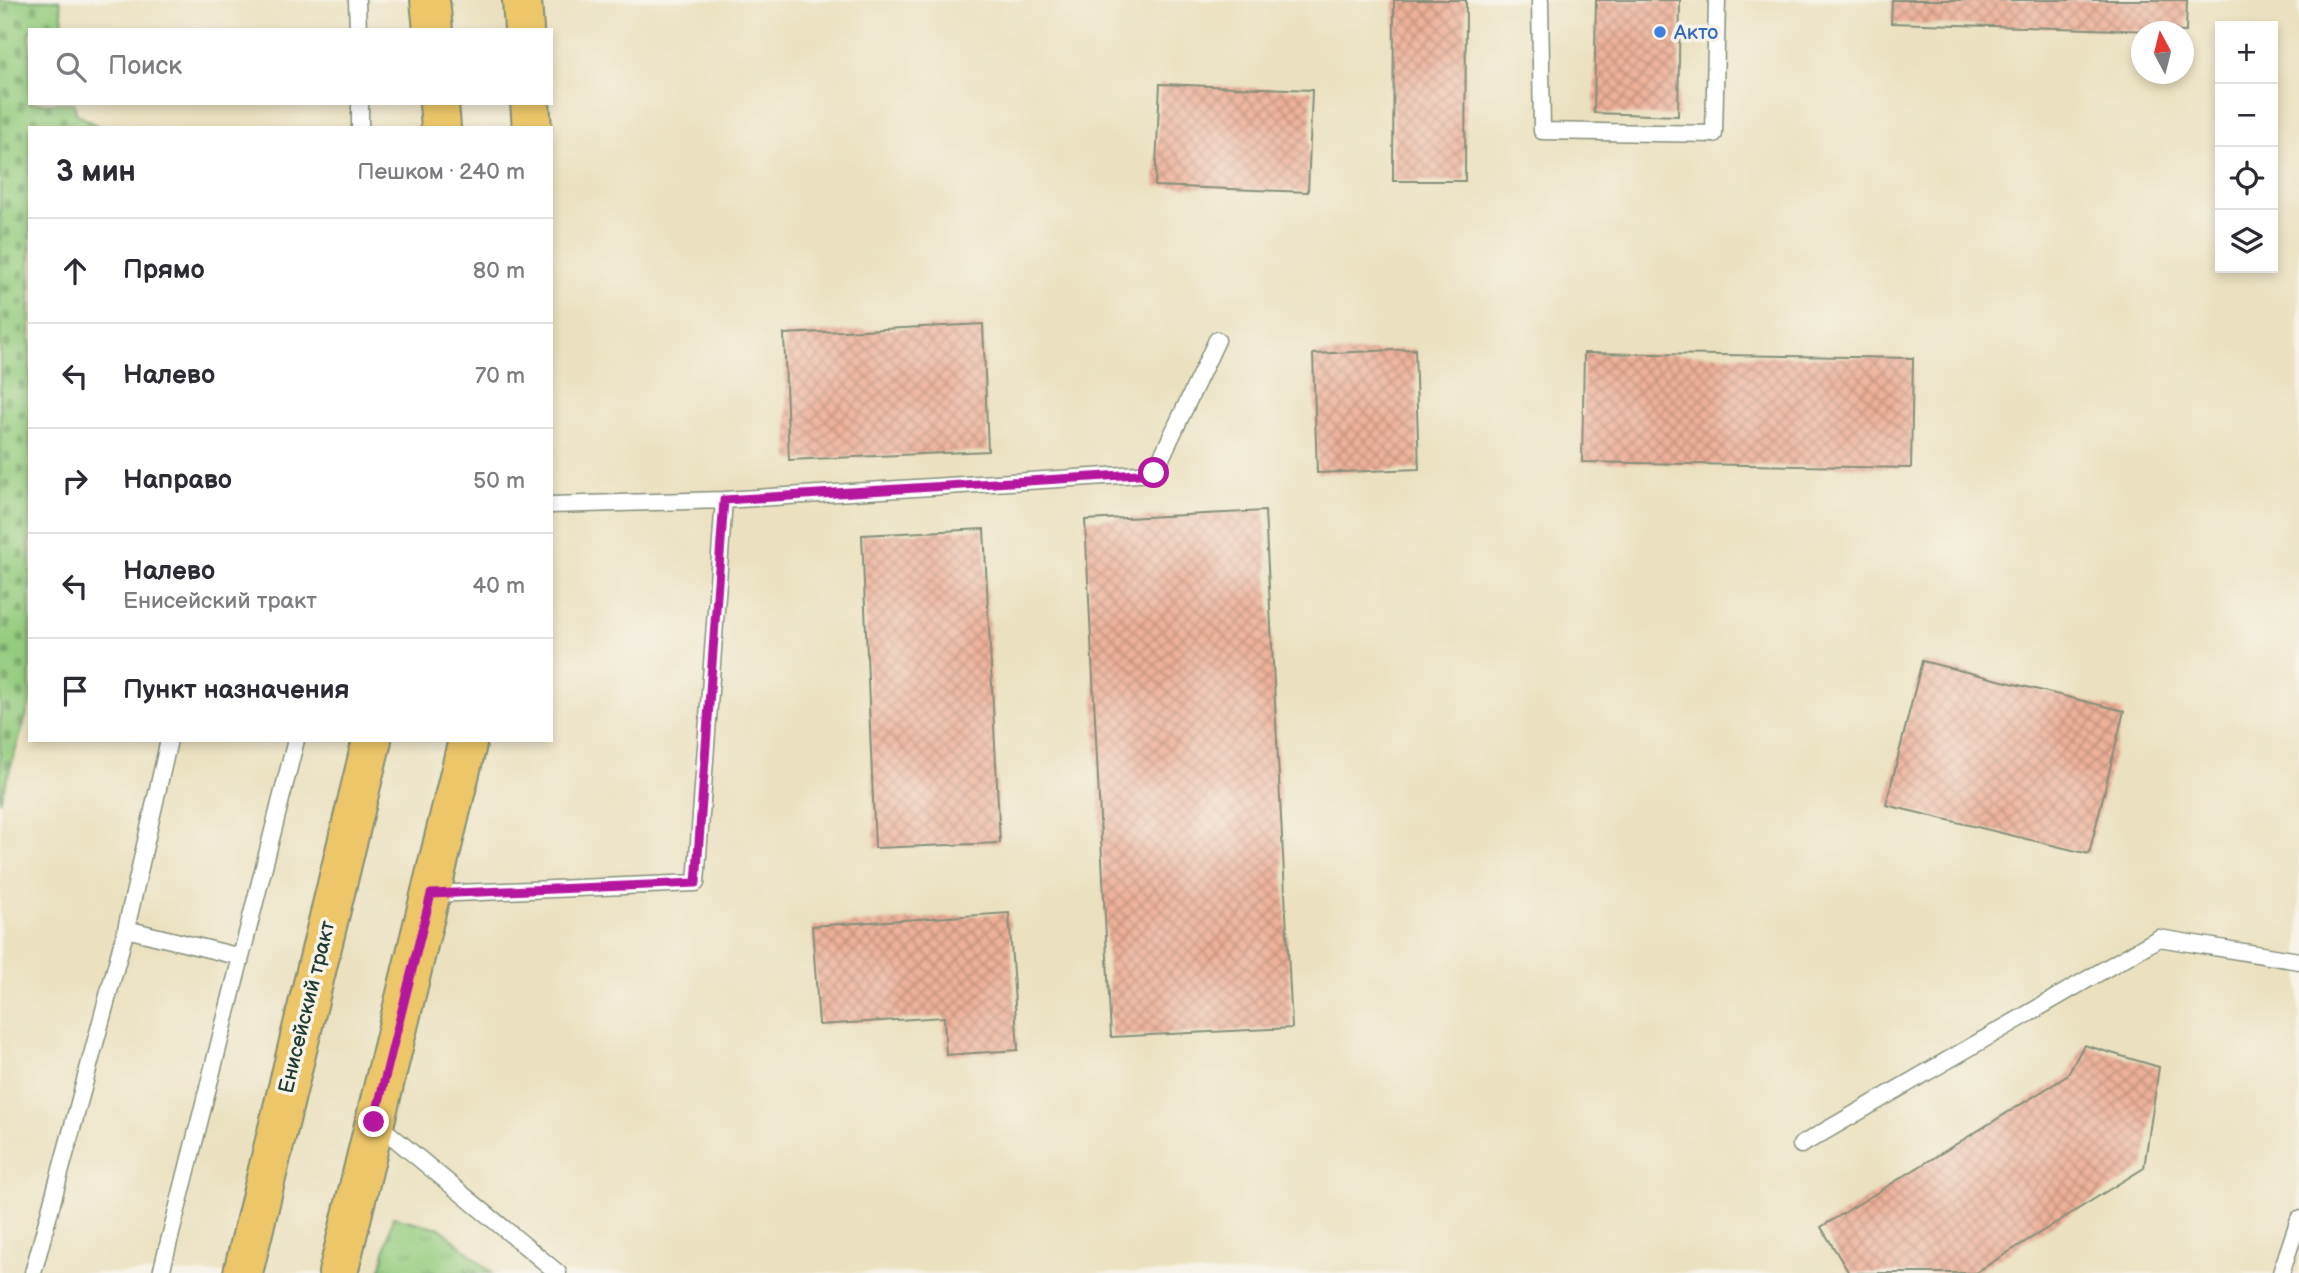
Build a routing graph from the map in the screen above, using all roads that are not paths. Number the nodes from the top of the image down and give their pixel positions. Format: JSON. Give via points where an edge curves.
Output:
{"nodes":[{"id":1,"x":357,"y":0,"type":"edge"},
{"id":2,"x":430,"y":0,"type":"edge"},
{"id":3,"x":522,"y":0,"type":"edge"},
{"id":4,"x":1540,"y":0,"type":"edge"},
{"id":5,"x":1717,"y":0,"type":"edge"},
{"id":6,"x":358,"y":28,"type":"edge"},
{"id":7,"x":433,"y":28,"type":"edge"},
{"id":8,"x":524,"y":28,"type":"edge"},
{"id":9,"x":360,"y":105,"type":"edge"},
{"id":10,"x":439,"y":105,"type":"edge"},
{"id":11,"x":530,"y":105,"type":"edge"},
{"id":12,"x":360,"y":126,"type":"edge"},
{"id":13,"x":441,"y":126,"type":"edge"},
{"id":14,"x":532,"y":126,"type":"edge"},
{"id":15,"x":1217,"y":340,"type":"dead end"},
{"id":16,"x":724,"y":500,"type":"junction"},
{"id":17,"x":553,"y":505,"type":"edge"},
{"id":18,"x":169,"y":742,"type":"edge"},
{"id":19,"x":295,"y":742,"type":"edge"},
{"id":20,"x":372,"y":742,"type":"edge"},
{"id":21,"x":468,"y":742,"type":"edge"},
{"id":22,"x":431,"y":894,"type":"junction"},
{"id":23,"x":126,"y":929,"type":"junction"},
{"id":24,"x":241,"y":957,"type":"junction"},
{"id":25,"x":2299,"y":961,"type":"edge"},
{"id":26,"x":374,"y":1122,"type":"junction"},
{"id":27,"x":1801,"y":1145,"type":"dead end"},
{"id":28,"x":2299,"y":1219,"type":"edge"},
{"id":29,"x":33,"y":1273,"type":"edge"},
{"id":30,"x":161,"y":1273,"type":"edge"},
{"id":31,"x":243,"y":1273,"type":"edge"},
{"id":32,"x":338,"y":1273,"type":"edge"},
{"id":33,"x":558,"y":1273,"type":"edge"},
{"id":34,"x":2281,"y":1273,"type":"edge"}],
"edges":[{"from":1,"to":6,"type":"lane"},
{"from":2,"to":7,"type":"main road"},
{"from":3,"to":8,"type":"main road"},
{"from":4,"to":5,"type":"lane","via":[[1542,131],[1714,134]]},
{"from":9,"to":12,"type":"lane"},
{"from":10,"to":13,"type":"main road"},
{"from":11,"to":14,"type":"main road"},
{"from":15,"to":16,"type":"lane","via":[[1154,473]]},
{"from":16,"to":17,"type":"lane"},
{"from":16,"to":22,"type":"lane","via":[[696,883]]},
{"from":18,"to":23,"type":"lane"},
{"from":19,"to":24,"type":"lane"},
{"from":20,"to":31,"type":"main road","name":"Енисейский тракт"},
{"from":21,"to":22,"type":"main road"},
{"from":22,"to":26,"type":"main road"},
{"from":23,"to":24,"type":"lane"},
{"from":23,"to":29,"type":"lane"},
{"from":24,"to":30,"type":"lane"},
{"from":25,"to":27,"type":"lane","via":[[2159,938]]},
{"from":26,"to":32,"type":"main road"},
{"from":26,"to":33,"type":"lane"},
{"from":28,"to":34,"type":"lane"}]}
